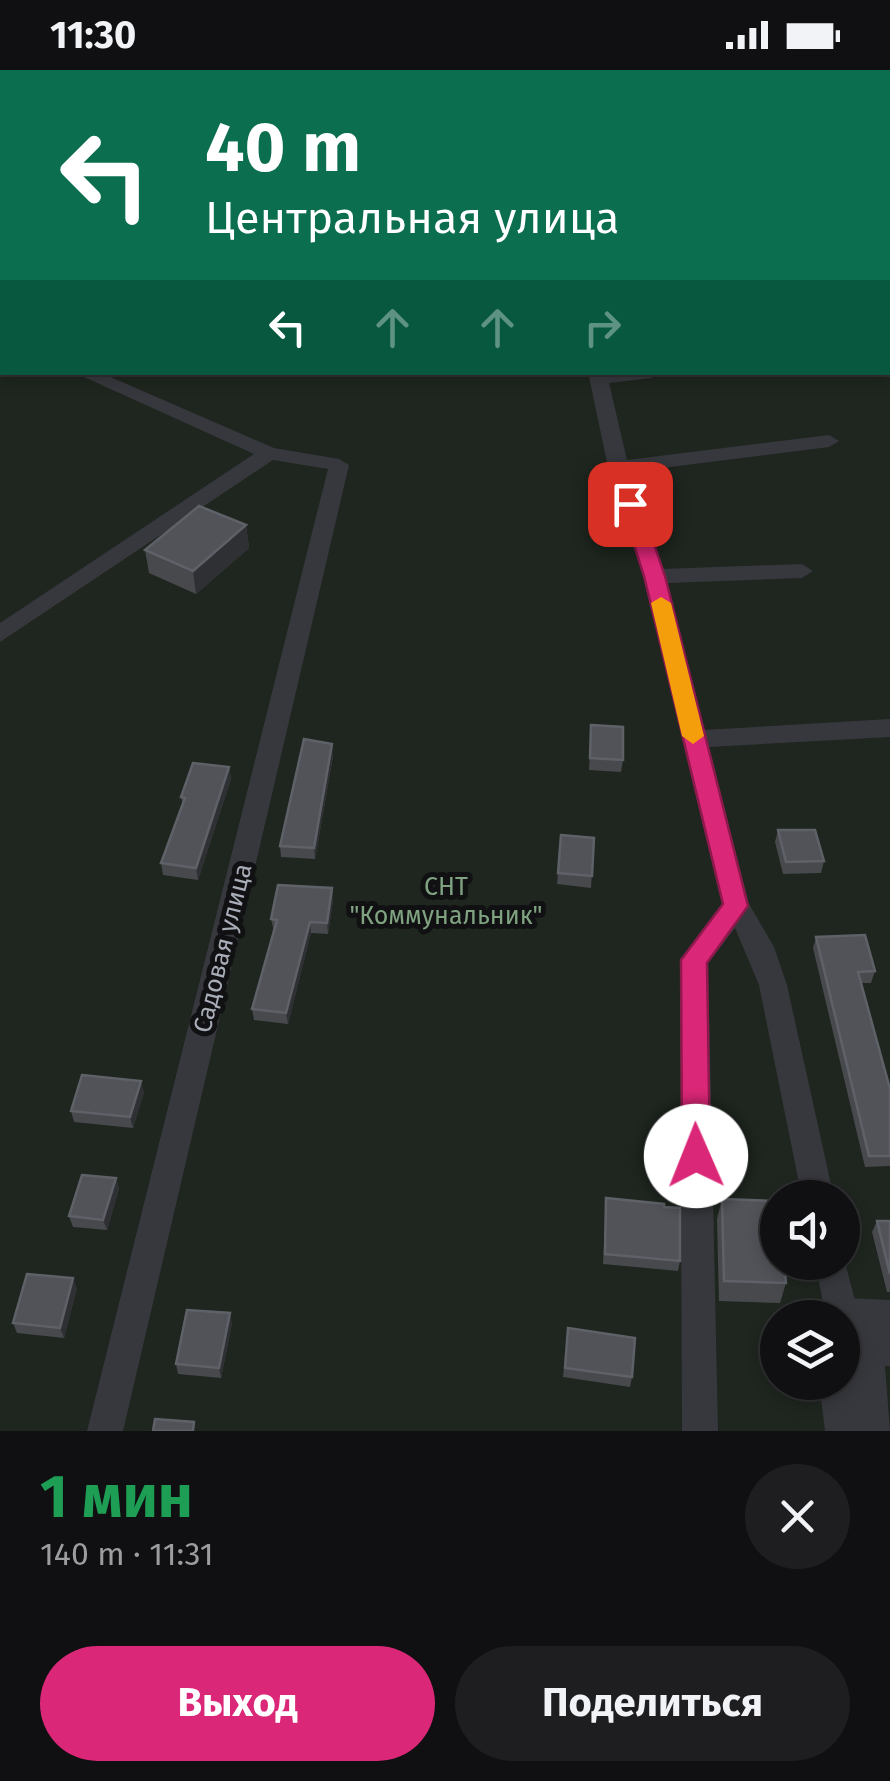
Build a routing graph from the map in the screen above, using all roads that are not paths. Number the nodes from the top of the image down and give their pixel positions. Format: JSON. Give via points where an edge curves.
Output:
{"nodes":[{"id":1,"x":89,"y":375,"type":"edge"},
{"id":2,"x":598,"y":376,"type":"edge"},
{"id":3,"x":829,"y":441,"type":"dead end"},
{"id":4,"x":269,"y":454,"type":"junction"},
{"id":5,"x":618,"y":468,"type":"junction"},
{"id":6,"x":802,"y":572,"type":"dead end"},
{"id":7,"x":654,"y":576,"type":"junction"},
{"id":8,"x":0,"y":634,"type":"edge"},
{"id":9,"x":890,"y":728,"type":"edge"},
{"id":10,"x":694,"y":739,"type":"junction"},
{"id":11,"x":736,"y":906,"type":"junction"},
{"id":12,"x":814,"y":1180,"type":"edge"},
{"id":13,"x":841,"y":1280,"type":"edge"},
{"id":14,"x":868,"y":1332,"type":"edge"},
{"id":15,"x":105,"y":1431,"type":"edge"},
{"id":16,"x":700,"y":1431,"type":"edge"},
{"id":17,"x":860,"y":1431,"type":"edge"}],
"edges":[{"from":1,"to":4,"type":"lane"},
{"from":2,"to":5,"type":"lane"},
{"from":3,"to":5,"type":"lane"},
{"from":4,"to":8,"type":"lane"},
{"from":4,"to":15,"type":"lane","name":"Садовая улица","via":[[339,465]]},
{"from":5,"to":7,"type":"lane"},
{"from":6,"to":7,"type":"lane"},
{"from":7,"to":10,"type":"lane"},
{"from":9,"to":10,"type":"lane"},
{"from":10,"to":11,"type":"lane"},
{"from":11,"to":12,"type":"lane","via":[[774,985]]},
{"from":11,"to":16,"type":"lane","via":[[694,960]]},
{"from":13,"to":14,"type":"lane"},
{"from":14,"to":17,"type":"street"}]}
